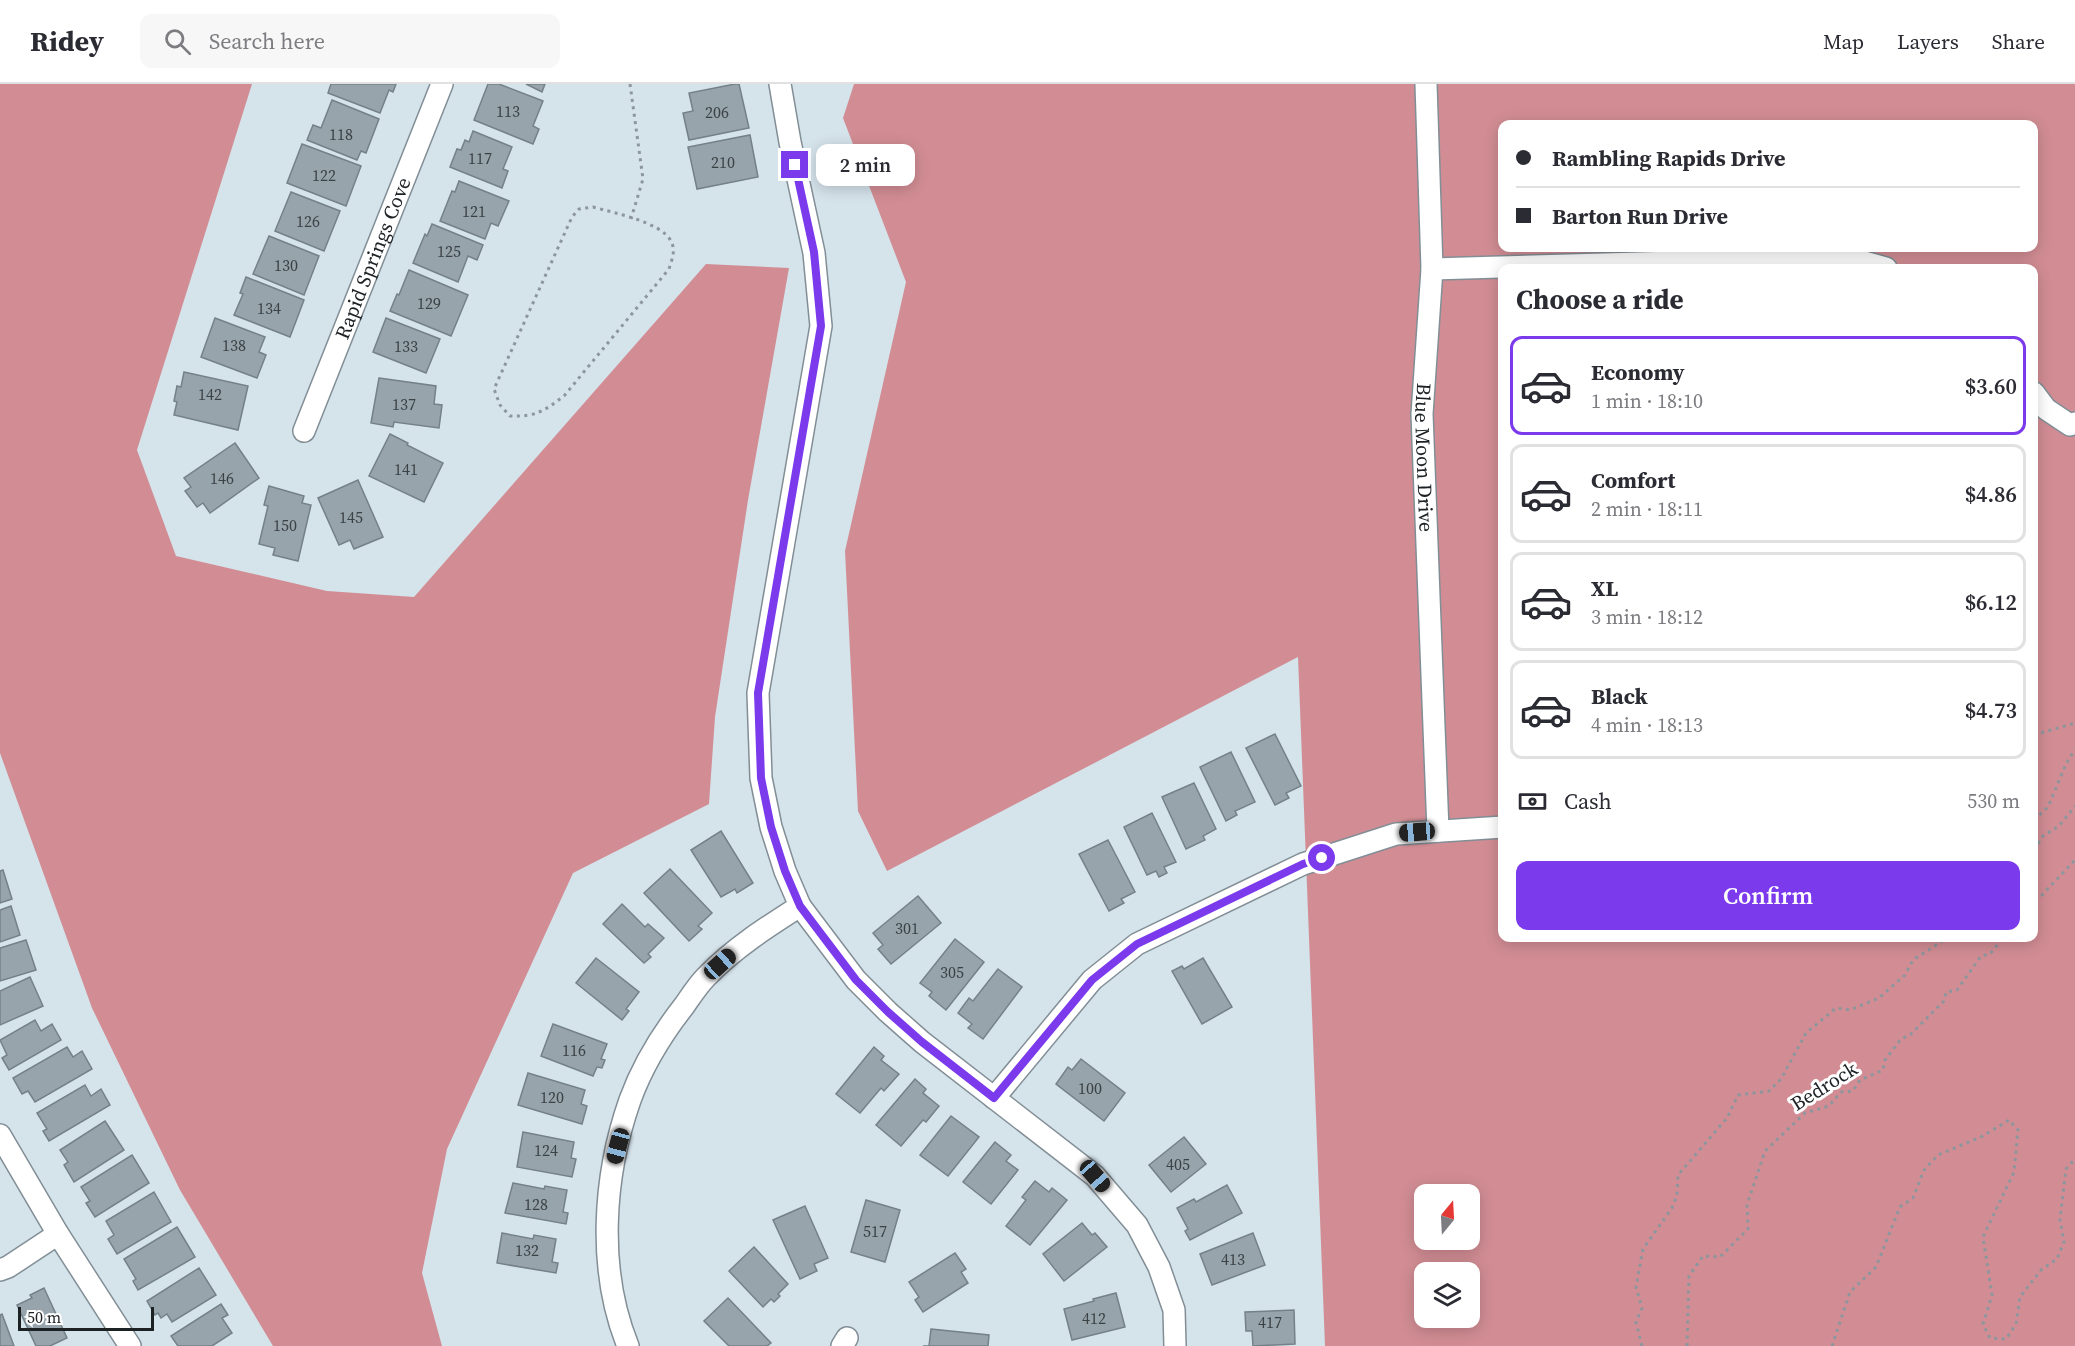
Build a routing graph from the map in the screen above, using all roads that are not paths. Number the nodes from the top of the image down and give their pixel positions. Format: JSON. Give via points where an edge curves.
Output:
{"nodes":[{"id":1,"x":442,"y":84,"type":"edge"},
{"id":2,"x":780,"y":84,"type":"edge"},
{"id":3,"x":1426,"y":84,"type":"edge"},
{"id":4,"x":1696,"y":264,"type":"edge"},
{"id":5,"x":1871,"y":264,"type":"edge"},
{"id":6,"x":1498,"y":268,"type":"edge"},
{"id":7,"x":1432,"y":269,"type":"junction"},
{"id":8,"x":2038,"y":398,"type":"edge"},
{"id":9,"x":2075,"y":423,"type":"edge"},
{"id":10,"x":304,"y":431,"type":"dead end"},
{"id":11,"x":1498,"y":827,"type":"edge"},
{"id":12,"x":1438,"y":831,"type":"junction"},
{"id":13,"x":800,"y":906,"type":"junction"},
{"id":14,"x":994,"y":1098,"type":"junction"},
{"id":15,"x":0,"y":1135,"type":"edge"},
{"id":16,"x":58,"y":1234,"type":"junction"},
{"id":17,"x":0,"y":1270,"type":"edge"},
{"id":18,"x":130,"y":1346,"type":"edge"},
{"id":19,"x":628,"y":1346,"type":"edge"},
{"id":20,"x":1175,"y":1346,"type":"edge"}],
"edges":[{"from":1,"to":10,"type":"street","name":"Rapid Springs Cove"},
{"from":2,"to":13,"type":"street","via":[[814,252],[821,326],[758,693],[761,778],[771,827]]},
{"from":3,"to":7,"type":"street","name":"Blue Moon Drive"},
{"from":4,"to":5,"type":"street","via":[[1846,257]]},
{"from":6,"to":7,"type":"street"},
{"from":7,"to":12,"type":"street","name":"Blue Moon Drive","via":[[1422,414]]},
{"from":8,"to":9,"type":"street","via":[[2046,409],[2070,425]]},
{"from":11,"to":12,"type":"street"},
{"from":12,"to":14,"type":"street","via":[[1396,834],[1303,864],[1137,944],[1092,980]]},
{"from":13,"to":14,"type":"street","via":[[856,980],[888,1012]]},
{"from":13,"to":19,"type":"street","via":[[751,937],[705,978],[648,1059],[630,1100],[612,1168],[605,1227],[610,1276]]},
{"from":14,"to":20,"type":"street","via":[[1095,1176],[1137,1225],[1159,1267],[1174,1310]]},
{"from":15,"to":16,"type":"street"},
{"from":16,"to":17,"type":"street"},
{"from":16,"to":18,"type":"street"}]}
